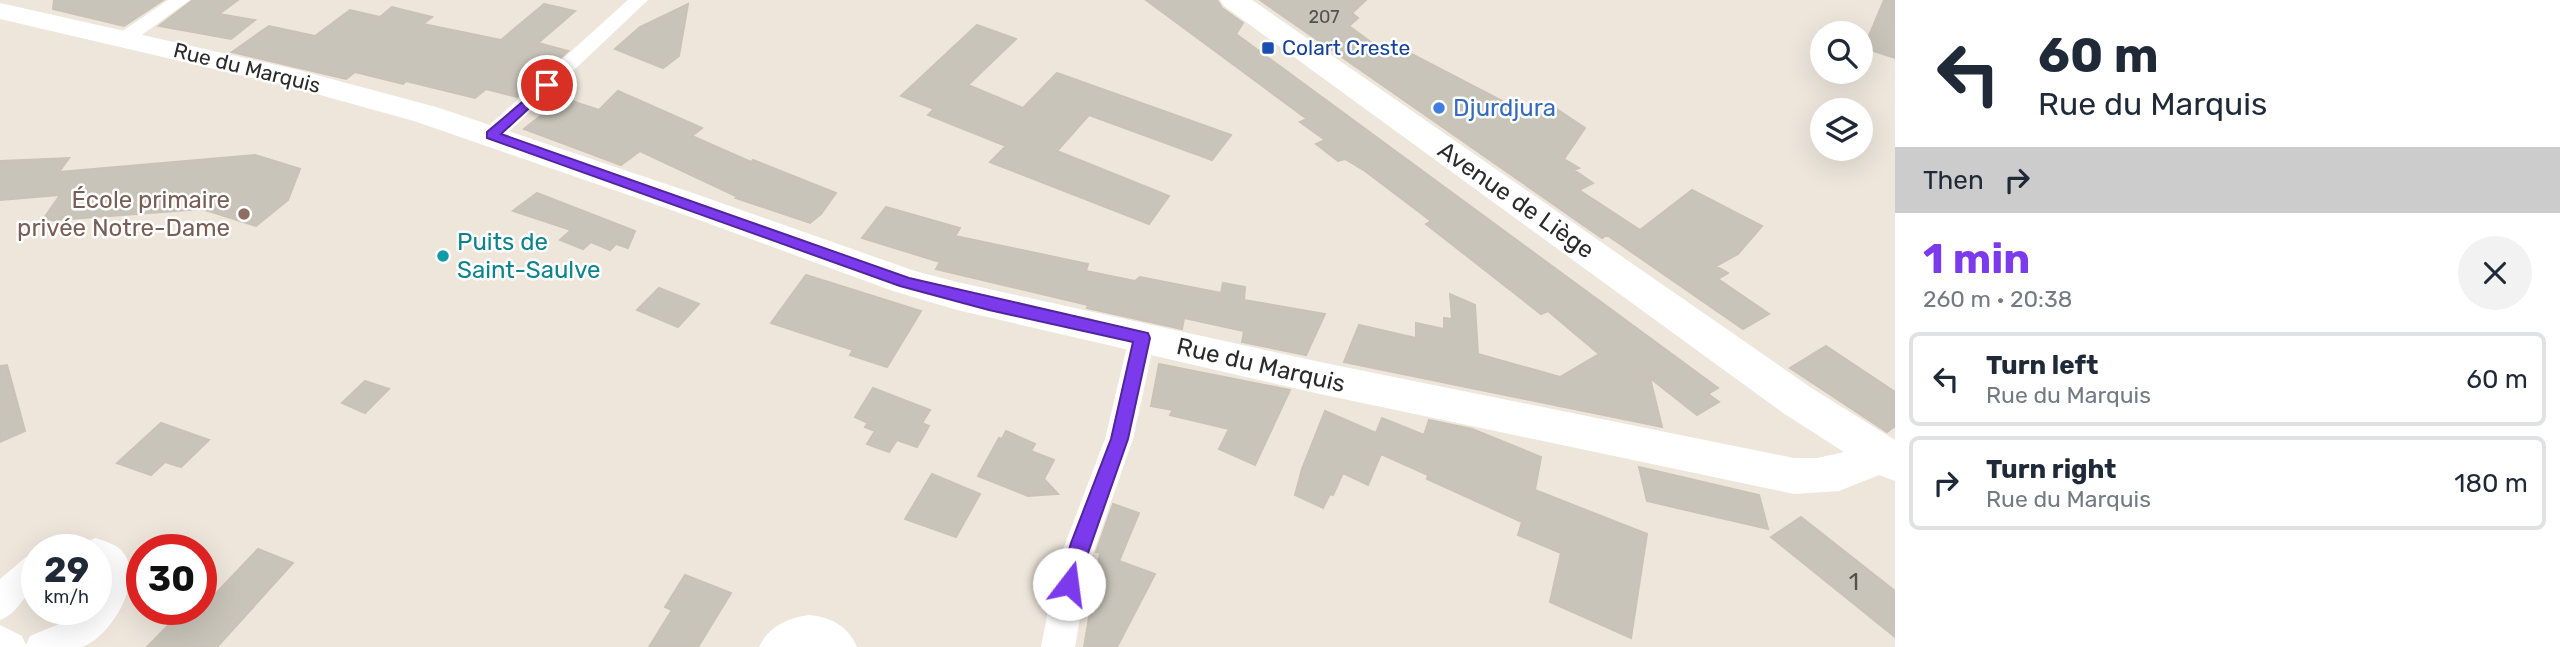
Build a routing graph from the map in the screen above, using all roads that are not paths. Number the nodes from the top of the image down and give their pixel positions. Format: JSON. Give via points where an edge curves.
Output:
{"nodes":[{"id":1,"x":7,"y":0,"type":"edge"},
{"id":2,"x":181,"y":0,"type":"edge"},
{"id":3,"x":639,"y":0,"type":"edge"},
{"id":4,"x":1234,"y":0,"type":"edge"},
{"id":5,"x":0,"y":10,"type":"edge"},
{"id":6,"x":125,"y":38,"type":"junction"},
{"id":7,"x":492,"y":135,"type":"junction"},
{"id":8,"x":1142,"y":338,"type":"junction"},
{"id":9,"x":1882,"y":465,"type":"edge"},
{"id":10,"x":112,"y":563,"type":"edge"},
{"id":11,"x":112,"y":593,"type":"edge"},
{"id":12,"x":85,"y":625,"type":"edge"},
{"id":13,"x":0,"y":641,"type":"edge"},
{"id":14,"x":10,"y":647,"type":"edge"},
{"id":15,"x":42,"y":647,"type":"edge"},
{"id":16,"x":776,"y":647,"type":"edge"},
{"id":17,"x":840,"y":647,"type":"edge"},
{"id":18,"x":1058,"y":647,"type":"edge"}],
"edges":[{"from":1,"to":5,"type":"main road"},
{"from":2,"to":6,"type":"street"},
{"from":3,"to":7,"type":"street"},
{"from":4,"to":9,"type":"main road","name":"Avenue de Liège"},
{"from":5,"to":6,"type":"main road","name":"Rue du Marquis"},
{"from":6,"to":7,"type":"main road","name":"Rue du Marquis","via":[[298,79]]},
{"from":7,"to":8,"type":"main road","name":"Rue du Marquis","via":[[906,282]]},
{"from":8,"to":9,"type":"main road","name":"Rue du Marquis","via":[[1794,476]]},
{"from":8,"to":18,"type":"street","via":[[1119,439],[1073,565]]},
{"from":10,"to":11,"type":"street","via":[[116,582]]},
{"from":12,"to":15,"type":"street"},
{"from":13,"to":14,"type":"street"},
{"from":16,"to":17,"type":"street","via":[[796,632],[814,630],[830,636]]}]}
